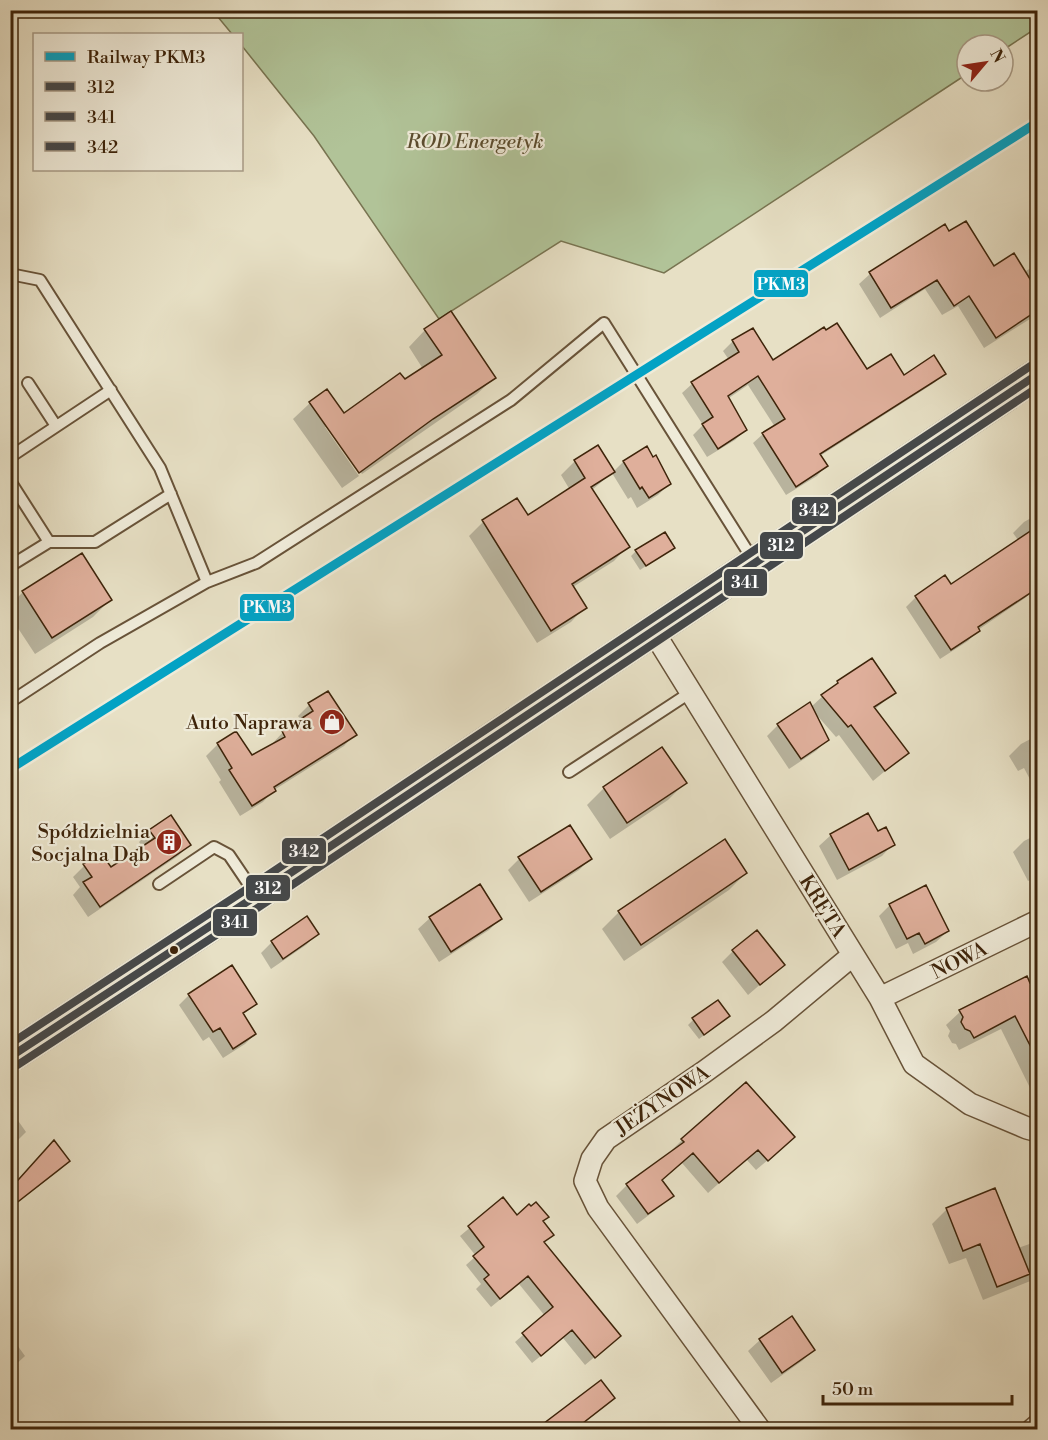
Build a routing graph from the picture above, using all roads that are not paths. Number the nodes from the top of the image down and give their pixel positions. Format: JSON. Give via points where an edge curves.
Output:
{"nodes":[{"id":1,"x":10,"y":274,"type":"edge"},
{"id":2,"x":1038,"y":374,"type":"edge"},
{"id":3,"x":28,"y":383,"type":"dead end"},
{"id":4,"x":111,"y":390,"type":"junction"},
{"id":5,"x":56,"y":426,"type":"junction"},
{"id":6,"x":10,"y":457,"type":"edge"},
{"id":7,"x":10,"y":481,"type":"edge"},
{"id":8,"x":171,"y":494,"type":"junction"},
{"id":9,"x":49,"y":542,"type":"junction"},
{"id":10,"x":755,"y":563,"type":"junction"},
{"id":11,"x":10,"y":566,"type":"edge"},
{"id":12,"x":207,"y":582,"type":"junction"},
{"id":13,"x":653,"y":631,"type":"junction"},
{"id":14,"x":691,"y":692,"type":"junction"},
{"id":15,"x":10,"y":702,"type":"edge"},
{"id":16,"x":569,"y":772,"type":"dead end"},
{"id":17,"x":159,"y":884,"type":"dead end"},
{"id":18,"x":256,"y":896,"type":"junction"},
{"id":19,"x":1038,"y":921,"type":"edge"},
{"id":20,"x":853,"y":955,"type":"junction"},
{"id":21,"x":880,"y":999,"type":"junction"},
{"id":22,"x":10,"y":1057,"type":"edge"},
{"id":23,"x":1038,"y":1131,"type":"edge"},
{"id":24,"x":1038,"y":1425,"type":"edge"},
{"id":25,"x":760,"y":1430,"type":"edge"},
{"id":26,"x":1032,"y":1430,"type":"edge"}],
"edges":[{"from":1,"to":4,"type":"lane","via":[[40,280]]},
{"from":2,"to":10,"type":"main road"},
{"from":3,"to":5,"type":"lane"},
{"from":4,"to":5,"type":"lane"},
{"from":4,"to":8,"type":"lane","via":[[160,468]]},
{"from":5,"to":6,"type":"lane"},
{"from":7,"to":9,"type":"lane"},
{"from":8,"to":9,"type":"lane","via":[[95,542]]},
{"from":8,"to":12,"type":"lane"},
{"from":9,"to":11,"type":"lane"},
{"from":10,"to":12,"type":"lane","via":[[604,323],[511,400],[256,563]]},
{"from":10,"to":13,"type":"main road"},
{"from":12,"to":15,"type":"lane","via":[[100,643]]},
{"from":13,"to":14,"type":"street","name":"KRĘTA"},
{"from":13,"to":18,"type":"main road"},
{"from":14,"to":16,"type":"lane"},
{"from":14,"to":20,"type":"street","name":"KRĘTA"},
{"from":17,"to":18,"type":"lane","via":[[214,847],[229,855]]},
{"from":18,"to":22,"type":"main road"},
{"from":19,"to":21,"type":"street","name":"NOWA"},
{"from":20,"to":21,"type":"street","name":"KRĘTA"},
{"from":20,"to":25,"type":"street","name":"JEŻYNOWA","via":[[774,1021],[606,1139],[592,1159],[585,1181],[598,1208]]},
{"from":21,"to":23,"type":"street","name":"KRĘTA","via":[[914,1064],[970,1104]]},
{"from":24,"to":26,"type":"street"}]}
